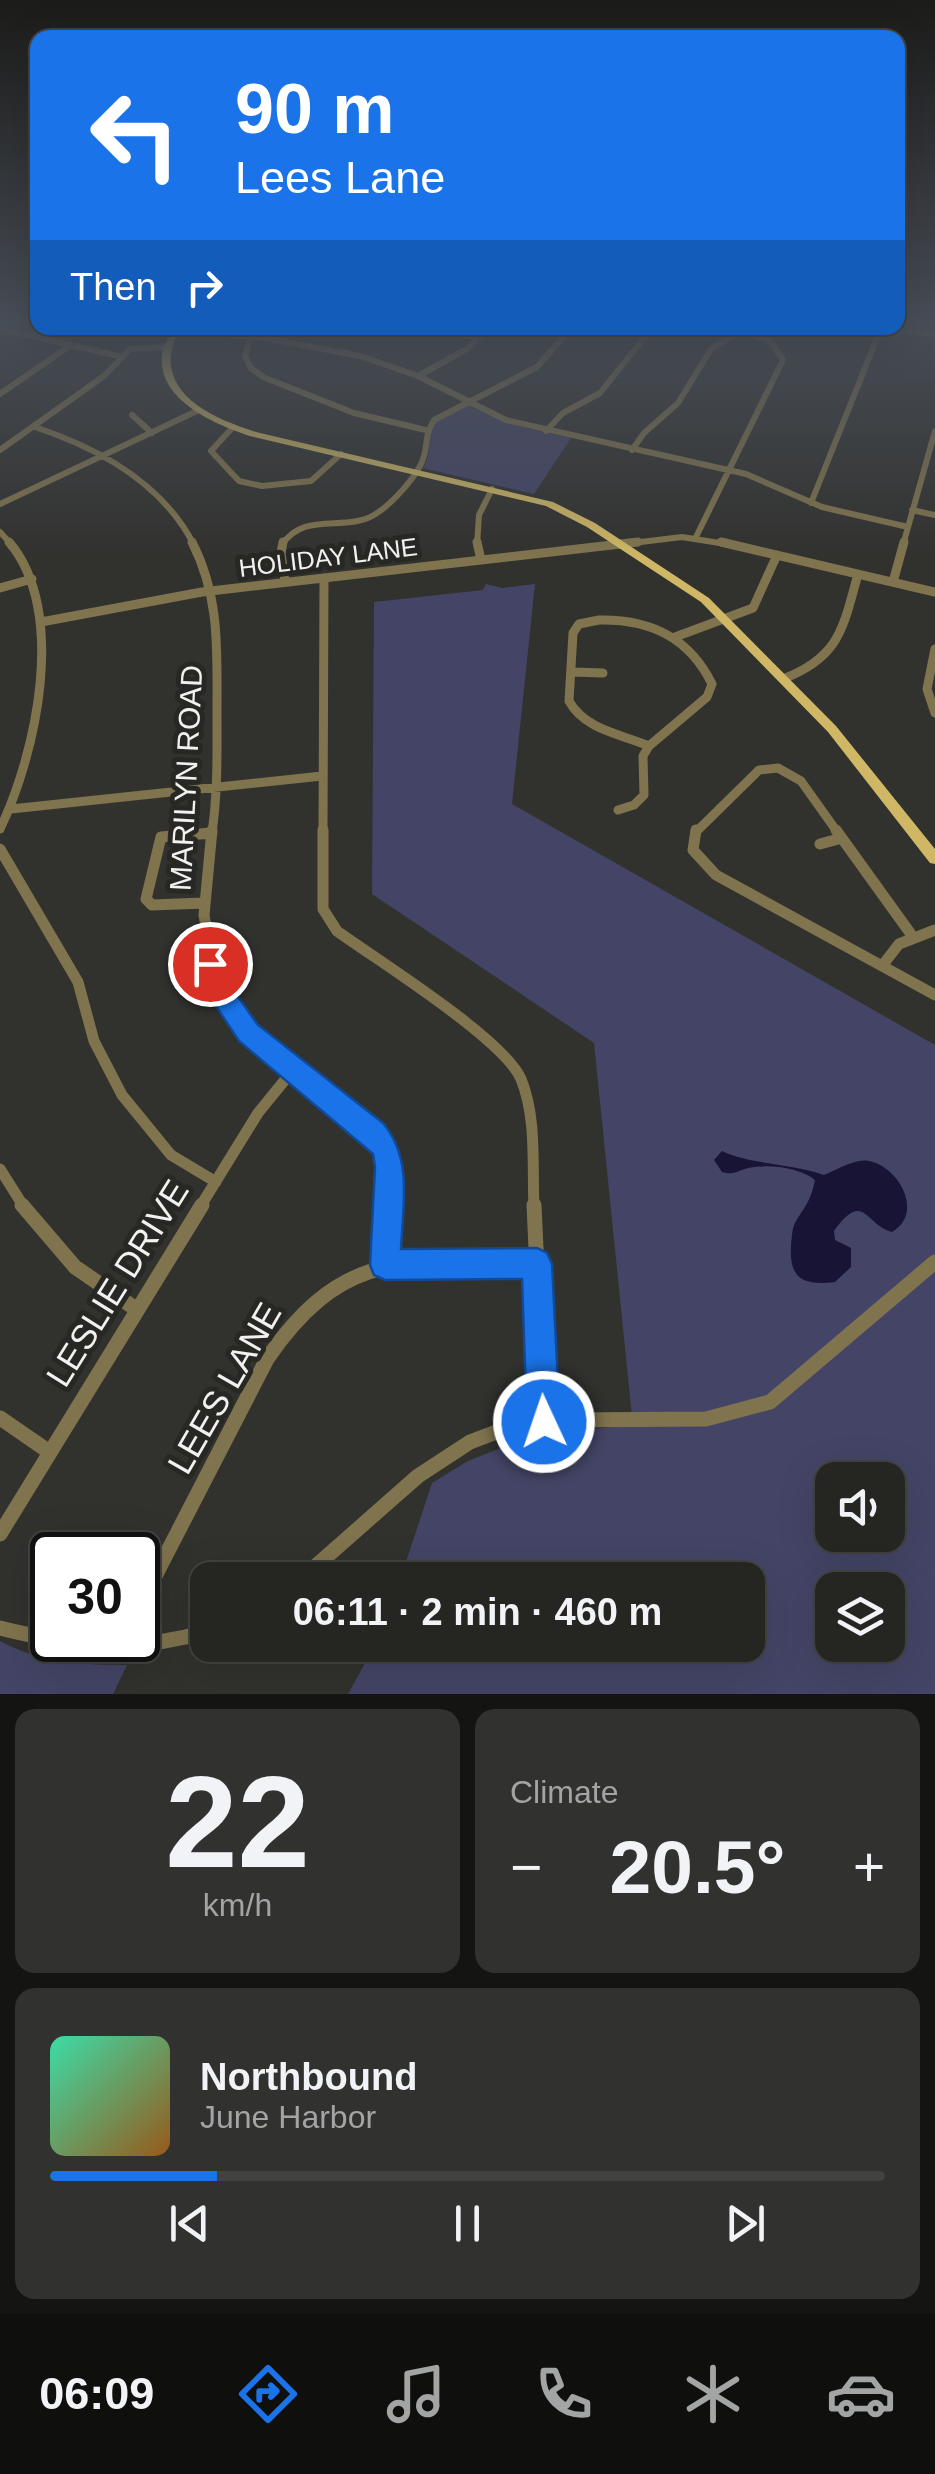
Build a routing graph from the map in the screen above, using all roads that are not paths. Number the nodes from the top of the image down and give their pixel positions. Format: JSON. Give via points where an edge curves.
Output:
{"nodes":[{"id":1,"x":70,"y":401,"type":"edge"},
{"id":2,"x":187,"y":401,"type":"edge"},
{"id":3,"x":324,"y":401,"type":"edge"},
{"id":4,"x":586,"y":401,"type":"edge"},
{"id":5,"x":679,"y":401,"type":"edge"},
{"id":6,"x":761,"y":401,"type":"edge"},
{"id":7,"x":850,"y":401,"type":"edge"},
{"id":8,"x":467,"y":402,"type":"joint"},
{"id":9,"x":198,"y":410,"type":"junction"},
{"id":10,"x":132,"y":415,"type":"dead end"},
{"id":11,"x":34,"y":427,"type":"junction"},
{"id":12,"x":233,"y":427,"type":"junction"},
{"id":13,"x":426,"y":430,"type":"junction"},
{"id":14,"x":546,"y":431,"type":"junction"},
{"id":15,"x":935,"y":431,"type":"edge"},
{"id":16,"x":152,"y":432,"type":"junction"},
{"id":17,"x":0,"y":450,"type":"edge"},
{"id":18,"x":632,"y":450,"type":"junction"},
{"id":19,"x":105,"y":454,"type":"junction"},
{"id":20,"x":341,"y":454,"type":"junction"},
{"id":21,"x":726,"y":470,"type":"junction"},
{"id":22,"x":415,"y":472,"type":"junction"},
{"id":23,"x":492,"y":489,"type":"junction"},
{"id":24,"x":811,"y":503,"type":"junction"},
{"id":25,"x":0,"y":504,"type":"edge"},
{"id":26,"x":912,"y":510,"type":"junction"},
{"id":27,"x":935,"y":515,"type":"edge"},
{"id":28,"x":908,"y":527,"type":"junction"},
{"id":29,"x":0,"y":532,"type":"edge"},
{"id":30,"x":696,"y":537,"type":"junction"},
{"id":31,"x":620,"y":544,"type":"junction"},
{"id":32,"x":776,"y":555,"type":"junction"},
{"id":33,"x":481,"y":560,"type":"junction"},
{"id":34,"x":858,"y":574,"type":"junction"},
{"id":35,"x":324,"y":578,"type":"junction"},
{"id":36,"x":32,"y":579,"type":"junction"},
{"id":37,"x":285,"y":582,"type":"junction"},
{"id":38,"x":893,"y":582,"type":"junction"},
{"id":39,"x":0,"y":588,"type":"edge"},
{"id":40,"x":212,"y":591,"type":"junction"},
{"id":41,"x":935,"y":592,"type":"edge"},
{"id":42,"x":725,"y":620,"type":"junction"},
{"id":43,"x":41,"y":622,"type":"junction"},
{"id":44,"x":676,"y":638,"type":"junction"},
{"id":45,"x":935,"y":650,"type":"edge"},
{"id":46,"x":572,"y":672,"type":"junction"},
{"id":47,"x":604,"y":674,"type":"dead end"},
{"id":48,"x":783,"y":679,"type":"junction"},
{"id":49,"x":935,"y":713,"type":"edge"},
{"id":50,"x":649,"y":746,"type":"junction"},
{"id":51,"x":778,"y":754,"type":"dead end"},
{"id":52,"x":778,"y":768,"type":"junction"},
{"id":53,"x":322,"y":776,"type":"junction"},
{"id":54,"x":216,"y":787,"type":"junction"},
{"id":55,"x":11,"y":809,"type":"junction"},
{"id":56,"x":618,"y":810,"type":"dead end"},
{"id":57,"x":0,"y":829,"type":"edge"},
{"id":58,"x":212,"y":833,"type":"junction"},
{"id":59,"x":842,"y":838,"type":"junction"},
{"id":60,"x":820,"y":844,"type":"dead end"},
{"id":61,"x":0,"y":849,"type":"edge"},
{"id":62,"x":935,"y":858,"type":"edge"},
{"id":63,"x":205,"y":903,"type":"junction"},
{"id":64,"x":935,"y":930,"type":"edge"},
{"id":65,"x":913,"y":937,"type":"junction"},
{"id":66,"x":882,"y":966,"type":"junction"},
{"id":67,"x":935,"y":995,"type":"edge"},
{"id":68,"x":293,"y":1070,"type":"junction"},
{"id":69,"x":0,"y":1169,"type":"edge"},
{"id":70,"x":216,"y":1182,"type":"junction"},
{"id":71,"x":935,"y":1262,"type":"edge"},
{"id":72,"x":537,"y":1264,"type":"junction"},
{"id":73,"x":385,"y":1265,"type":"junction"},
{"id":74,"x":136,"y":1309,"type":"junction"},
{"id":75,"x":0,"y":1418,"type":"edge"},
{"id":76,"x":544,"y":1422,"type":"junction"},
{"id":77,"x":48,"y":1451,"type":"junction"},
{"id":78,"x":0,"y":1534,"type":"edge"},
{"id":79,"x":321,"y":1562,"type":"edge"},
{"id":80,"x":160,"y":1567,"type":"edge"},
{"id":81,"x":0,"y":1628,"type":"edge"},
{"id":82,"x":30,"y":1635,"type":"edge"},
{"id":83,"x":190,"y":1636,"type":"edge"},
{"id":84,"x":160,"y":1643,"type":"edge"}],
"edges":[{"from":1,"to":11,"type":"street"},
{"from":2,"to":9,"type":"main road"},
{"from":3,"to":13,"type":"street"},
{"from":4,"to":14,"type":"street"},
{"from":5,"to":18,"type":"street"},
{"from":6,"to":21,"type":"street"},
{"from":7,"to":24,"type":"street"},
{"from":8,"to":13,"type":"street"},
{"from":8,"to":14,"type":"street"},
{"from":9,"to":12,"type":"main road"},
{"from":9,"to":16,"type":"street"},
{"from":10,"to":16,"type":"street"},
{"from":11,"to":17,"type":"street"},
{"from":11,"to":19,"type":"street","name":"MARILYN ROAD"},
{"from":12,"to":20,"type":"main road"},
{"from":12,"to":20,"type":"street","via":[[212,451],[248,484],[311,481]]},
{"from":13,"to":22,"type":"street","via":[[427,454]]},
{"from":14,"to":18,"type":"street"},
{"from":15,"to":26,"type":"street"},
{"from":16,"to":19,"type":"street"},
{"from":18,"to":21,"type":"street"},
{"from":19,"to":25,"type":"street"},
{"from":19,"to":40,"type":"street","name":"MARILYN ROAD","via":[[178,519]]},
{"from":20,"to":22,"type":"main road"},
{"from":21,"to":24,"type":"street"},
{"from":21,"to":30,"type":"street"},
{"from":22,"to":23,"type":"main road"},
{"from":22,"to":37,"type":"street","via":[[371,517],[303,528],[287,537],[280,550]]},
{"from":23,"to":31,"type":"main road","via":[[563,509]]},
{"from":23,"to":33,"type":"street","via":[[476,519]]},
{"from":24,"to":28,"type":"street"},
{"from":26,"to":27,"type":"street"},
{"from":26,"to":28,"type":"street"},
{"from":28,"to":38,"type":"street"},
{"from":29,"to":36,"type":"street"},
{"from":30,"to":31,"type":"street","name":"HOLIDAY LANE"},
{"from":30,"to":32,"type":"street","name":"HOLIDAY LANE"},
{"from":31,"to":33,"type":"street","name":"HOLIDAY LANE"},
{"from":31,"to":42,"type":"main road","via":[[697,593]]},
{"from":32,"to":34,"type":"street","name":"HOLIDAY LANE"},
{"from":32,"to":42,"type":"street","via":[[758,603]]},
{"from":33,"to":35,"type":"street","name":"HOLIDAY LANE"},
{"from":34,"to":38,"type":"street","name":"HOLIDAY LANE"},
{"from":34,"to":48,"type":"street","via":[[832,653]]},
{"from":35,"to":37,"type":"street","name":"HOLIDAY LANE"},
{"from":35,"to":53,"type":"street"},
{"from":36,"to":39,"type":"street"},
{"from":36,"to":43,"type":"street"},
{"from":37,"to":40,"type":"street","name":"HOLIDAY LANE"},
{"from":38,"to":41,"type":"street","name":"HOLIDAY LANE"},
{"from":40,"to":43,"type":"street","name":"HOLIDAY LANE"},
{"from":40,"to":54,"type":"street","name":"MARILYN ROAD"},
{"from":42,"to":44,"type":"street"},
{"from":42,"to":48,"type":"main road"},
{"from":43,"to":55,"type":"street","via":[[36,690]]},
{"from":44,"to":46,"type":"street","via":[[645,623],[576,622]]},
{"from":44,"to":50,"type":"street","via":[[712,688]]},
{"from":45,"to":49,"type":"street","via":[[927,689]]},
{"from":46,"to":47,"type":"street"},
{"from":46,"to":50,"type":"street","via":[[569,702],[575,714]]},
{"from":48,"to":62,"type":"main road"},
{"from":50,"to":56,"type":"street","via":[[644,794]]},
{"from":51,"to":52,"type":"street"},
{"from":52,"to":59,"type":"street","via":[[797,777]]},
{"from":52,"to":66,"type":"street","via":[[753,774],[700,824],[693,850],[716,874]]},
{"from":53,"to":54,"type":"street"},
{"from":53,"to":72,"type":"street","via":[[321,900],[330,924],[498,1047],[520,1076],[530,1111]]},
{"from":54,"to":55,"type":"street"},
{"from":54,"to":58,"type":"street","name":"MARILYN ROAD"},
{"from":55,"to":57,"type":"street"},
{"from":58,"to":63,"type":"street","name":"MARILYN ROAD"},
{"from":58,"to":63,"type":"street","via":[[161,837],[147,902]]},
{"from":59,"to":60,"type":"street"},
{"from":59,"to":65,"type":"street"},
{"from":61,"to":70,"type":"street","via":[[78,982],[94,1040],[122,1094],[171,1155]]},
{"from":63,"to":68,"type":"street","name":"MARILYN ROAD","via":[[207,950],[223,996],[248,1033]]},
{"from":64,"to":65,"type":"street"},
{"from":65,"to":66,"type":"street","via":[[893,948]]},
{"from":66,"to":67,"type":"street"},
{"from":68,"to":70,"type":"street","name":"LESLIE DRIVE"},
{"from":68,"to":73,"type":"street","name":"MARILYN ROAD","via":[[386,1148]]},
{"from":69,"to":74,"type":"street","via":[[67,1260]]},
{"from":70,"to":74,"type":"street","name":"LESLIE DRIVE"},
{"from":71,"to":76,"type":"street","via":[[760,1407],[712,1418]]},
{"from":72,"to":73,"type":"street","name":"LEES LANE"},
{"from":72,"to":76,"type":"street"},
{"from":73,"to":80,"type":"street","name":"LEES LANE","via":[[322,1291],[286,1327]]},
{"from":74,"to":77,"type":"street","name":"LESLIE DRIVE"},
{"from":75,"to":77,"type":"street"},
{"from":76,"to":79,"type":"street","via":[[500,1430],[448,1453]]},
{"from":77,"to":78,"type":"street","name":"LESLIE DRIVE"},
{"from":81,"to":82,"type":"street"},
{"from":83,"to":84,"type":"street"}]}
